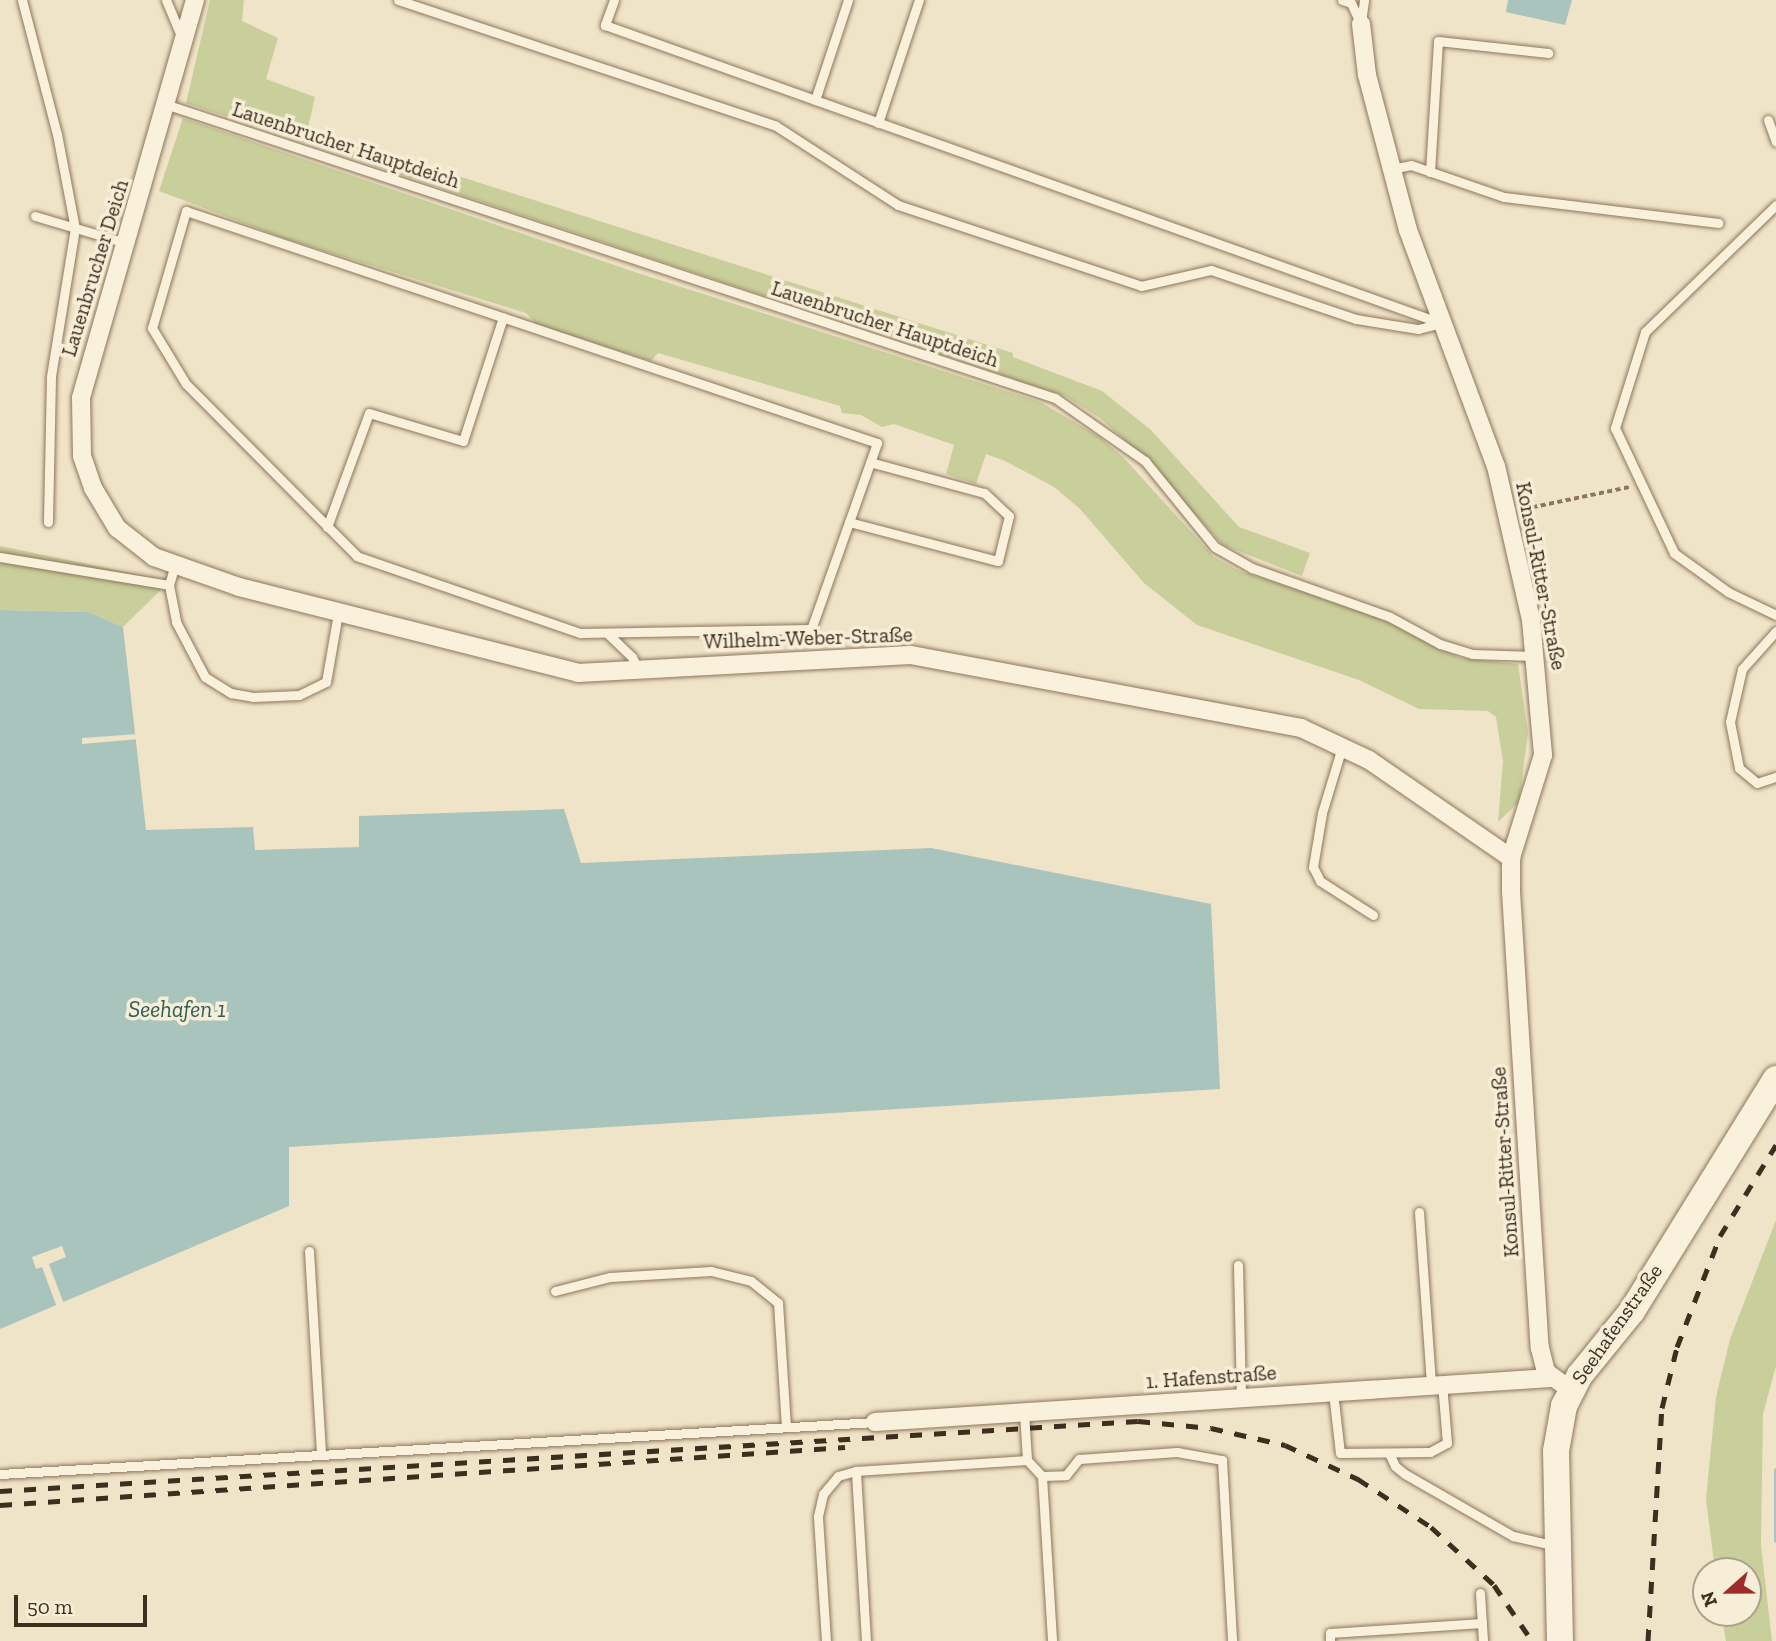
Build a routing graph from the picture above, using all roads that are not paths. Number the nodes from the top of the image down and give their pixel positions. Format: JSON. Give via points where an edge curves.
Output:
{"nodes":[{"id":1,"x":22,"y":0,"type":"edge"},
{"id":2,"x":166,"y":0,"type":"edge"},
{"id":3,"x":195,"y":0,"type":"edge"},
{"id":4,"x":398,"y":0,"type":"edge"},
{"id":5,"x":614,"y":0,"type":"edge"},
{"id":6,"x":848,"y":0,"type":"edge"},
{"id":7,"x":919,"y":0,"type":"edge"},
{"id":8,"x":1342,"y":0,"type":"edge"},
{"id":9,"x":1364,"y":0,"type":"edge"},
{"id":10,"x":1360,"y":24,"type":"junction"},
{"id":11,"x":185,"y":46,"type":"junction"},
{"id":12,"x":1548,"y":53,"type":"dead end"},
{"id":13,"x":815,"y":100,"type":"junction"},
{"id":14,"x":168,"y":105,"type":"junction"},
{"id":15,"x":1768,"y":120,"type":"dead end"},
{"id":16,"x":878,"y":123,"type":"junction"},
{"id":17,"x":1776,"y":142,"type":"edge"},
{"id":18,"x":1390,"y":169,"type":"junction"},
{"id":19,"x":1430,"y":172,"type":"junction"},
{"id":20,"x":1776,"y":205,"type":"edge"},
{"id":21,"x":35,"y":216,"type":"dead end"},
{"id":22,"x":1718,"y":222,"type":"dead end"},
{"id":23,"x":75,"y":228,"type":"junction"},
{"id":24,"x":128,"y":244,"type":"junction"},
{"id":25,"x":503,"y":317,"type":"junction"},
{"id":26,"x":1442,"y":323,"type":"junction"},
{"id":27,"x":870,"y":462,"type":"junction"},
{"id":28,"x":102,"y":505,"type":"joint"},
{"id":29,"x":48,"y":522,"type":"dead end"},
{"id":30,"x":849,"y":522,"type":"junction"},
{"id":31,"x":327,"y":527,"type":"junction"},
{"id":32,"x":0,"y":556,"type":"edge"},
{"id":33,"x":174,"y":567,"type":"junction"},
{"id":34,"x":169,"y":585,"type":"junction"},
{"id":35,"x":338,"y":613,"type":"junction"},
{"id":36,"x":1776,"y":615,"type":"edge"},
{"id":37,"x":1776,"y":631,"type":"edge"},
{"id":38,"x":607,"y":632,"type":"junction"},
{"id":39,"x":1536,"y":656,"type":"junction"},
{"id":40,"x":639,"y":671,"type":"junction"},
{"id":41,"x":1343,"y":746,"type":"junction"},
{"id":42,"x":1776,"y":777,"type":"edge"},
{"id":43,"x":1511,"y":858,"type":"junction"},
{"id":44,"x":1373,"y":915,"type":"dead end"},
{"id":45,"x":1776,"y":1079,"type":"edge"},
{"id":46,"x":1419,"y":1212,"type":"dead end"},
{"id":47,"x":309,"y":1251,"type":"dead end"},
{"id":48,"x":1238,"y":1265,"type":"dead end"},
{"id":49,"x":555,"y":1291,"type":"dead end"},
{"id":50,"x":1437,"y":1384,"type":"junction"},
{"id":51,"x":1561,"y":1384,"type":"junction"},
{"id":52,"x":1333,"y":1392,"type":"junction"},
{"id":53,"x":1241,"y":1398,"type":"junction"},
{"id":54,"x":1024,"y":1413,"type":"junction"},
{"id":55,"x":875,"y":1422,"type":"joint"},
{"id":56,"x":786,"y":1427,"type":"junction"},
{"id":57,"x":1389,"y":1453,"type":"junction"},
{"id":58,"x":321,"y":1455,"type":"junction"},
{"id":59,"x":1027,"y":1460,"type":"junction"},
{"id":60,"x":856,"y":1471,"type":"junction"},
{"id":61,"x":0,"y":1474,"type":"edge"},
{"id":62,"x":1042,"y":1476,"type":"junction"},
{"id":63,"x":1558,"y":1546,"type":"junction"},
{"id":64,"x":1480,"y":1593,"type":"dead end"},
{"id":65,"x":1482,"y":1623,"type":"junction"},
{"id":66,"x":826,"y":1641,"type":"edge"},
{"id":67,"x":866,"y":1641,"type":"edge"},
{"id":68,"x":1052,"y":1641,"type":"edge"},
{"id":69,"x":1232,"y":1641,"type":"edge"},
{"id":70,"x":1330,"y":1641,"type":"edge"},
{"id":71,"x":1483,"y":1641,"type":"edge"},
{"id":72,"x":1560,"y":1641,"type":"edge"}],
"edges":[{"from":1,"to":23,"type":"lane","via":[[57,134]]},
{"from":2,"to":11,"type":"lane"},
{"from":3,"to":11,"type":"street","name":"Lauenbrucher Deich"},
{"from":4,"to":26,"type":"lane","via":[[776,126],[898,205],[1141,286],[1211,270],[1356,318],[1418,329]]},
{"from":5,"to":13,"type":"lane","via":[[605,25]]},
{"from":6,"to":13,"type":"lane"},
{"from":7,"to":16,"type":"lane"},
{"from":8,"to":10,"type":"lane","via":[[1351,3]]},
{"from":9,"to":10,"type":"lane"},
{"from":10,"to":18,"type":"street","name":"Konsul-Ritter-Straße"},
{"from":11,"to":14,"type":"street","name":"Lauenbrucher Deich"},
{"from":12,"to":19,"type":"lane","via":[[1438,41]]},
{"from":13,"to":16,"type":"lane"},
{"from":14,"to":24,"type":"street","name":"Lauenbrucher Deich"},
{"from":14,"to":39,"type":"lane","name":"Lauenbrucher Hauptdeich","via":[[1055,398],[1145,461],[1214,547],[1252,568],[1390,617],[1440,644],[1472,654]]},
{"from":15,"to":17,"type":"lane"},
{"from":16,"to":26,"type":"lane"},
{"from":18,"to":19,"type":"lane","via":[[1411,166]]},
{"from":18,"to":26,"type":"street","name":"Konsul-Ritter-Straße"},
{"from":19,"to":22,"type":"lane","via":[[1504,197]]},
{"from":20,"to":36,"type":"lane","via":[[1645,332],[1615,428],[1674,553],[1728,592]]},
{"from":21,"to":23,"type":"lane"},
{"from":23,"to":24,"type":"lane"},
{"from":23,"to":29,"type":"lane","via":[[51,377]]},
{"from":24,"to":28,"type":"street","name":"Lauenbrucher Deich","via":[[81,398],[82,456]]},
{"from":25,"to":27,"type":"lane","via":[[877,443]]},
{"from":25,"to":31,"type":"lane","via":[[463,441],[369,413]]},
{"from":25,"to":31,"type":"lane","via":[[186,211],[152,328],[186,384]]},
{"from":26,"to":39,"type":"street","name":"Konsul-Ritter-Straße","via":[[1478,411],[1508,512]]},
{"from":27,"to":30,"type":"lane"},
{"from":27,"to":30,"type":"lane","via":[[984,493],[1009,516],[998,562]]},
{"from":28,"to":33,"type":"street","name":"Wilhelm-Weber-Straße","via":[[138,547]]},
{"from":30,"to":38,"type":"lane","via":[[811,629]]},
{"from":31,"to":38,"type":"lane","via":[[357,556],[580,633]]},
{"from":32,"to":34,"type":"lane"},
{"from":33,"to":34,"type":"lane"},
{"from":33,"to":35,"type":"street","name":"Wilhelm-Weber-Straße"},
{"from":34,"to":35,"type":"lane","via":[[176,622],[205,677],[242,695],[299,695],[326,682]]},
{"from":35,"to":40,"type":"street","name":"Wilhelm-Weber-Straße","via":[[578,673]]},
{"from":37,"to":42,"type":"lane","via":[[1742,669],[1730,722],[1739,768],[1757,783]]},
{"from":38,"to":40,"type":"lane"},
{"from":39,"to":43,"type":"street","name":"Konsul-Ritter-Straße","via":[[1543,755]]},
{"from":40,"to":41,"type":"street","name":"Wilhelm-Weber-Straße","via":[[911,655],[1301,728]]},
{"from":41,"to":43,"type":"street","name":"Wilhelm-Weber-Straße"},
{"from":41,"to":44,"type":"lane","via":[[1322,813],[1313,867],[1320,881]]},
{"from":43,"to":51,"type":"street","name":"Konsul-Ritter-Straße","via":[[1540,1348]]},
{"from":45,"to":51,"type":"main road","name":"Seehafenstraße","via":[[1632,1311]]},
{"from":46,"to":50,"type":"lane"},
{"from":47,"to":58,"type":"lane"},
{"from":48,"to":53,"type":"lane"},
{"from":49,"to":56,"type":"lane","via":[[610,1277],[711,1271],[751,1281],[778,1303]]},
{"from":50,"to":51,"type":"street","name":"1. Hafenstraße"},
{"from":50,"to":52,"type":"street","name":"1. Hafenstraße"},
{"from":50,"to":57,"type":"lane","via":[[1447,1443],[1430,1452]]},
{"from":51,"to":63,"type":"main road","name":"Seehafenstraße"},
{"from":52,"to":53,"type":"street","name":"1. Hafenstraße"},
{"from":52,"to":57,"type":"lane","via":[[1337,1451]]},
{"from":53,"to":54,"type":"street","name":"1. Hafenstraße"},
{"from":54,"to":55,"type":"street","name":"1. Hafenstraße"},
{"from":54,"to":59,"type":"lane"},
{"from":55,"to":56,"type":"lane"},
{"from":56,"to":58,"type":"lane"},
{"from":57,"to":63,"type":"lane","via":[[1405,1474],[1513,1536]]},
{"from":58,"to":61,"type":"lane"},
{"from":59,"to":60,"type":"lane"},
{"from":59,"to":62,"type":"lane"},
{"from":60,"to":66,"type":"lane","via":[[838,1476],[823,1494],[818,1516]]},
{"from":60,"to":67,"type":"lane"},
{"from":62,"to":68,"type":"lane"},
{"from":62,"to":69,"type":"lane","via":[[1066,1475],[1079,1459],[1177,1452],[1222,1460]]},
{"from":63,"to":72,"type":"main road","name":"Seehafenstraße"},
{"from":64,"to":65,"type":"lane"},
{"from":65,"to":70,"type":"lane","via":[[1330,1633]]},
{"from":65,"to":71,"type":"lane"}]}
